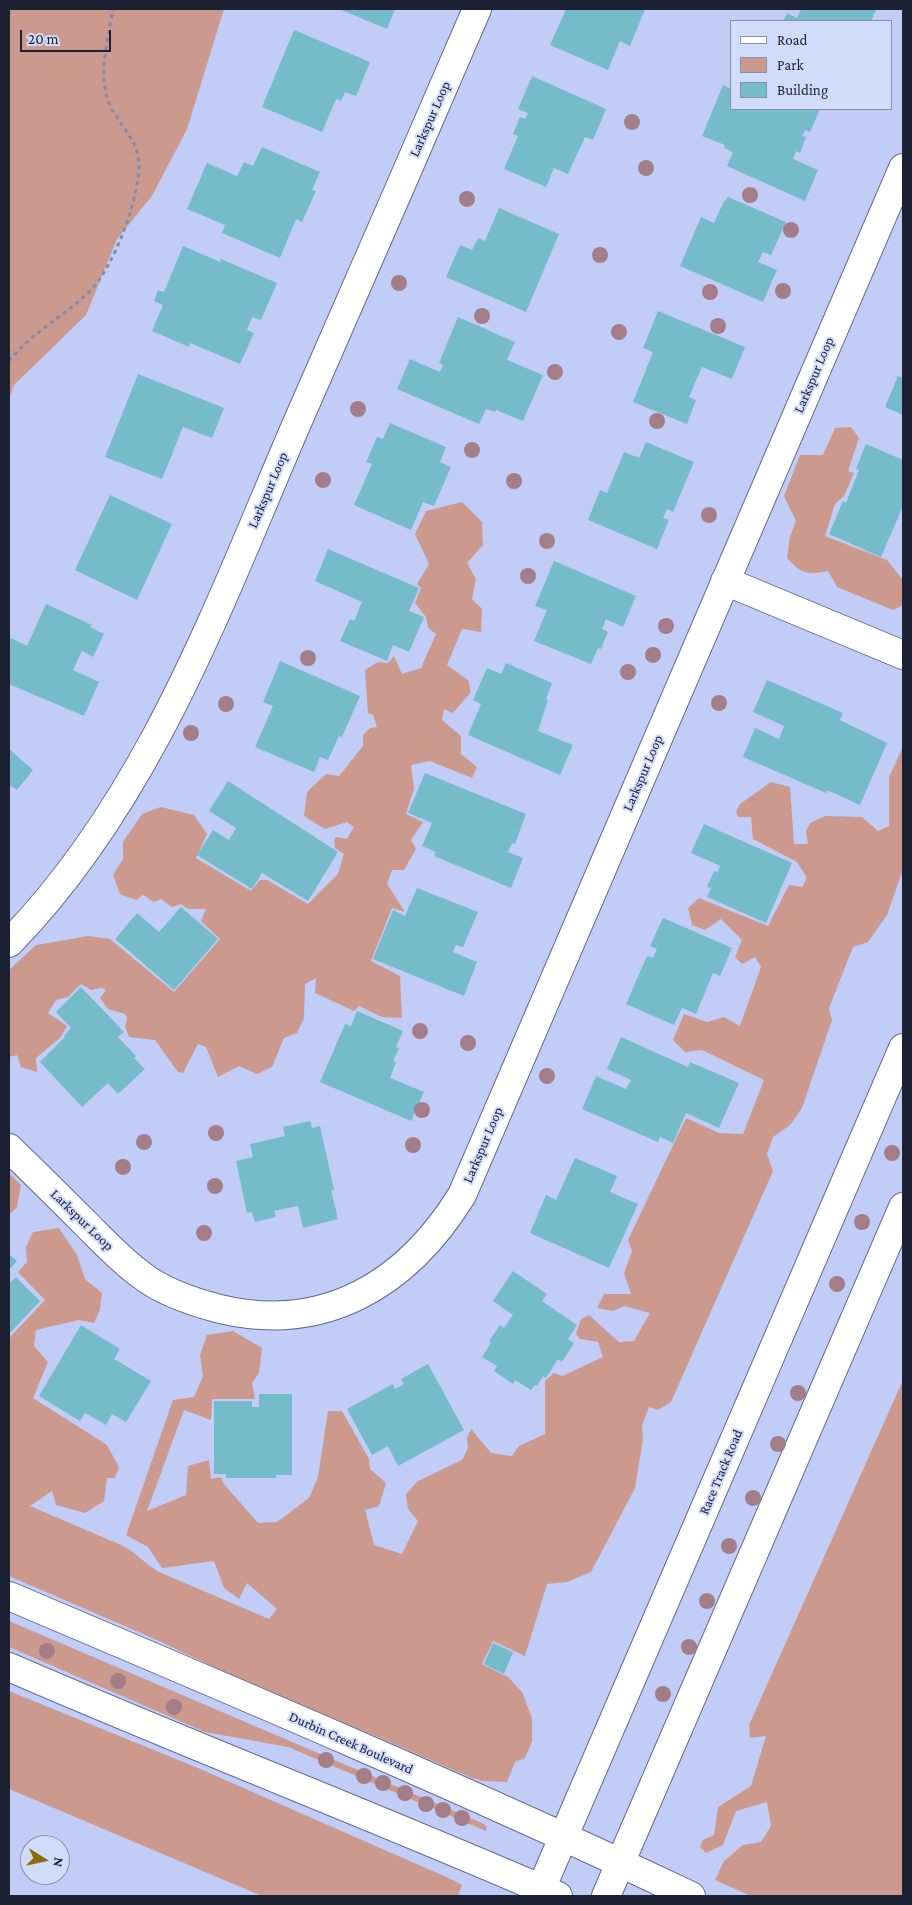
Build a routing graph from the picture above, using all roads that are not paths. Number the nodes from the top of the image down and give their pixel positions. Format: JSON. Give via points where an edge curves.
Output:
{"nodes":[{"id":1,"x":477,"y":9,"type":"edge"},
{"id":2,"x":903,"y":168,"type":"edge"},
{"id":3,"x":725,"y":581,"type":"junction"},
{"id":4,"x":903,"y":655,"type":"edge"},
{"id":5,"x":9,"y":943,"type":"edge"},
{"id":6,"x":903,"y":1048,"type":"edge"},
{"id":7,"x":9,"y":1148,"type":"edge"},
{"id":8,"x":903,"y":1207,"type":"edge"},
{"id":9,"x":9,"y":1596,"type":"edge"},
{"id":10,"x":9,"y":1667,"type":"edge"},
{"id":11,"x":564,"y":1836,"type":"junction"},
{"id":12,"x":621,"y":1862,"type":"junction"},
{"id":13,"x":545,"y":1894,"type":"edge"},
{"id":14,"x":606,"y":1896,"type":"edge"},
{"id":15,"x":691,"y":1896,"type":"edge"}],
"edges":[{"from":1,"to":5,"type":"street","name":"Larkspur Loop","via":[[217,609],[163,724],[121,799],[69,874]]},
{"from":2,"to":3,"type":"street","name":"Larkspur Loop"},
{"from":3,"to":4,"type":"street"},
{"from":3,"to":7,"type":"street","name":"Larkspur Loop","via":[[462,1195],[432,1238],[395,1273],[350,1299],[302,1314],[277,1317],[250,1315],[206,1306],[172,1293],[141,1275]]},
{"from":6,"to":11,"type":"street","name":"Race Track Road"},
{"from":8,"to":12,"type":"street"},
{"from":9,"to":11,"type":"street","name":"Durbin Creek Boulevard"},
{"from":10,"to":13,"type":"street","via":[[484,1864]]},
{"from":11,"to":12,"type":"street","name":"Durbin Creek Boulevard"},
{"from":11,"to":13,"type":"street","name":"Race Track Road"},
{"from":12,"to":14,"type":"street"},
{"from":12,"to":15,"type":"street","name":"Durbin Creek Boulevard"}]}
